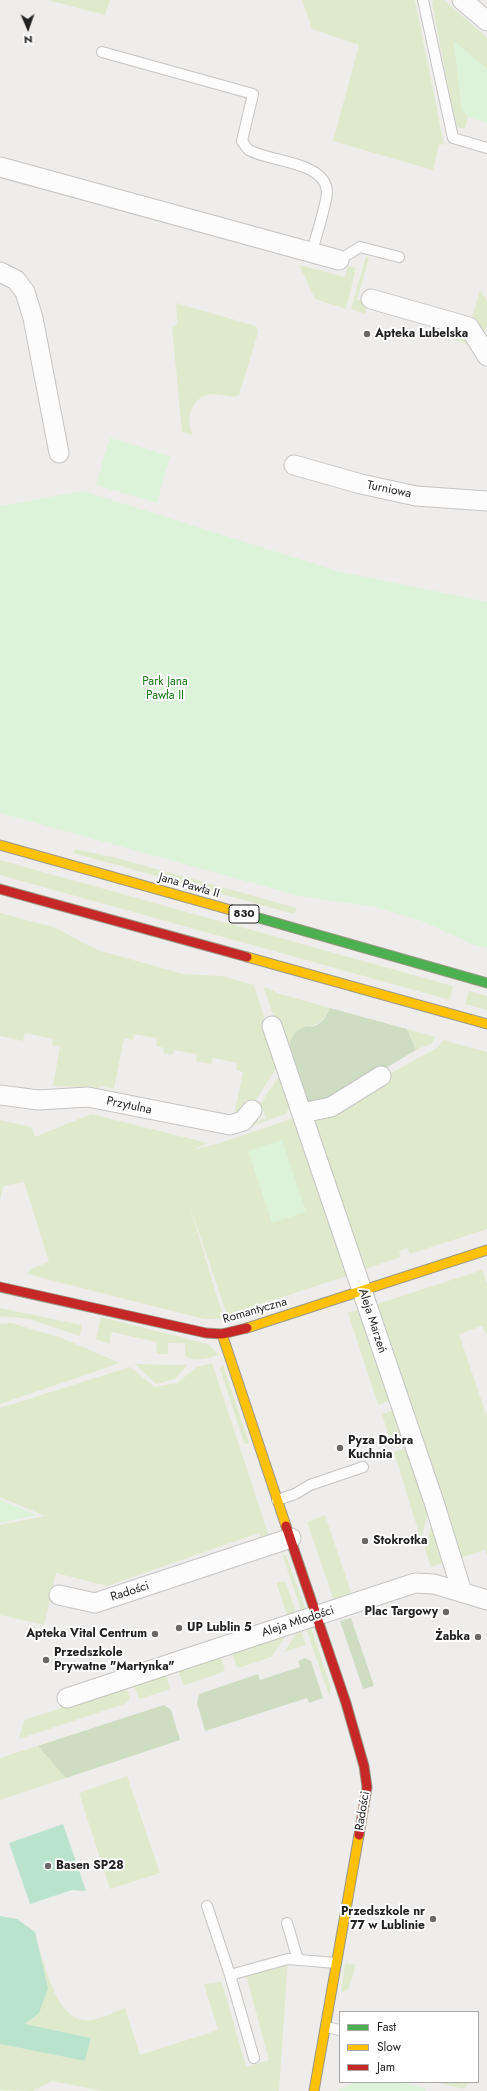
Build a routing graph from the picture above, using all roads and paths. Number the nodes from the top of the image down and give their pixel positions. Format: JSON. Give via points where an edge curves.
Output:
{"nodes":[{"id":1,"x":423,"y":0,"type":"edge"},
{"id":2,"x":462,"y":0,"type":"edge"},
{"id":3,"x":487,"y":21,"type":"edge"},
{"id":4,"x":102,"y":52,"type":"dead end"},
{"id":5,"x":487,"y":148,"type":"edge"},
{"id":6,"x":0,"y":167,"type":"edge"},
{"id":7,"x":312,"y":252,"type":"junction"},
{"id":8,"x":399,"y":257,"type":"dead end"},
{"id":9,"x":339,"y":260,"type":"joint"},
{"id":10,"x":0,"y":272,"type":"edge"},
{"id":11,"x":371,"y":299,"type":"dead end"},
{"id":12,"x":487,"y":356,"type":"edge"},
{"id":13,"x":59,"y":452,"type":"dead end"},
{"id":14,"x":294,"y":465,"type":"dead end"},
{"id":15,"x":487,"y":501,"type":"edge"},
{"id":16,"x":0,"y":845,"type":"edge"},
{"id":17,"x":0,"y":888,"type":"edge"},
{"id":18,"x":487,"y":983,"type":"edge"},
{"id":19,"x":487,"y":1024,"type":"edge"},
{"id":20,"x":272,"y":1026,"type":"dead end"},
{"id":21,"x":381,"y":1076,"type":"dead end"},
{"id":22,"x":0,"y":1095,"type":"edge"},
{"id":23,"x":252,"y":1110,"type":"dead end"},
{"id":24,"x":302,"y":1113,"type":"junction"},
{"id":25,"x":487,"y":1250,"type":"edge"},
{"id":26,"x":0,"y":1287,"type":"edge"},
{"id":27,"x":362,"y":1290,"type":"junction"},
{"id":28,"x":222,"y":1334,"type":"junction"},
{"id":29,"x":363,"y":1467,"type":"dead end"},
{"id":30,"x":277,"y":1500,"type":"junction"},
{"id":31,"x":290,"y":1538,"type":"junction"},
{"id":32,"x":462,"y":1592,"type":"junction"},
{"id":33,"x":59,"y":1595,"type":"dead end"},
{"id":34,"x":487,"y":1600,"type":"edge"},
{"id":35,"x":317,"y":1615,"type":"junction"},
{"id":36,"x":67,"y":1698,"type":"dead end"},
{"id":37,"x":207,"y":1906,"type":"dead end"},
{"id":38,"x":287,"y":1923,"type":"dead end"},
{"id":39,"x":298,"y":1960,"type":"junction"},
{"id":40,"x":336,"y":1963,"type":"junction"},
{"id":41,"x":230,"y":1975,"type":"junction"},
{"id":42,"x":326,"y":2027,"type":"junction"},
{"id":43,"x":339,"y":2030,"type":"edge"},
{"id":44,"x":254,"y":2058,"type":"dead end"},
{"id":45,"x":314,"y":2091,"type":"edge"}],
"edges":[{"from":1,"to":5,"type":"lane","via":[[453,138]]},
{"from":2,"to":3,"type":"street"},
{"from":4,"to":7,"type":"lane","via":[[253,94],[242,141],[249,150],[284,160],[318,174],[323,180],[327,192]]},
{"from":6,"to":7,"type":"street"},
{"from":7,"to":9,"type":"street"},
{"from":8,"to":9,"type":"lane","via":[[360,247]]},
{"from":10,"to":13,"type":"street","via":[[16,280],[25,292],[33,318]]},
{"from":11,"to":12,"type":"street","via":[[469,327]]},
{"from":14,"to":15,"type":"street","name":"Turniowa","via":[[416,496]]},
{"from":16,"to":18,"type":"street","name":"Jana Pawła II","number":"830"},
{"from":17,"to":19,"type":"street"},
{"from":20,"to":24,"type":"street","name":"Aleja Marzeń"},
{"from":21,"to":24,"type":"street","via":[[331,1107]]},
{"from":22,"to":23,"type":"street","name":"Przytulna","via":[[56,1103],[88,1097],[230,1126],[243,1121]]},
{"from":24,"to":27,"type":"street","name":"Aleja Marzeń"},
{"from":25,"to":27,"type":"street","name":"Romantyczna"},
{"from":26,"to":28,"type":"street","name":"Romantyczna","via":[[166,1325]]},
{"from":27,"to":28,"type":"street","name":"Romantyczna"},
{"from":27,"to":32,"type":"street","name":"Aleja Marzeń"},
{"from":28,"to":30,"type":"street","name":"Radości"},
{"from":29,"to":30,"type":"lane","via":[[310,1485]]},
{"from":30,"to":31,"type":"street","name":"Radości"},
{"from":31,"to":33,"type":"street","name":"Radości","via":[[95,1603]]},
{"from":31,"to":35,"type":"street","name":"Radości"},
{"from":32,"to":34,"type":"street"},
{"from":32,"to":35,"type":"street","name":"Aleja Młodości","via":[[434,1584],[415,1584]]},
{"from":35,"to":36,"type":"street","name":"Aleja Młodości"},
{"from":35,"to":40,"type":"street","name":"Radości","via":[[346,1704],[364,1766],[367,1787]]},
{"from":37,"to":41,"type":"lane"},
{"from":38,"to":39,"type":"lane"},
{"from":39,"to":40,"type":"lane"},
{"from":39,"to":41,"type":"lane","via":[[288,1959]]},
{"from":40,"to":42,"type":"street","name":"Radości"},
{"from":41,"to":44,"type":"lane"},
{"from":42,"to":43,"type":"lane"},
{"from":42,"to":45,"type":"street","name":"Radości"}]}
